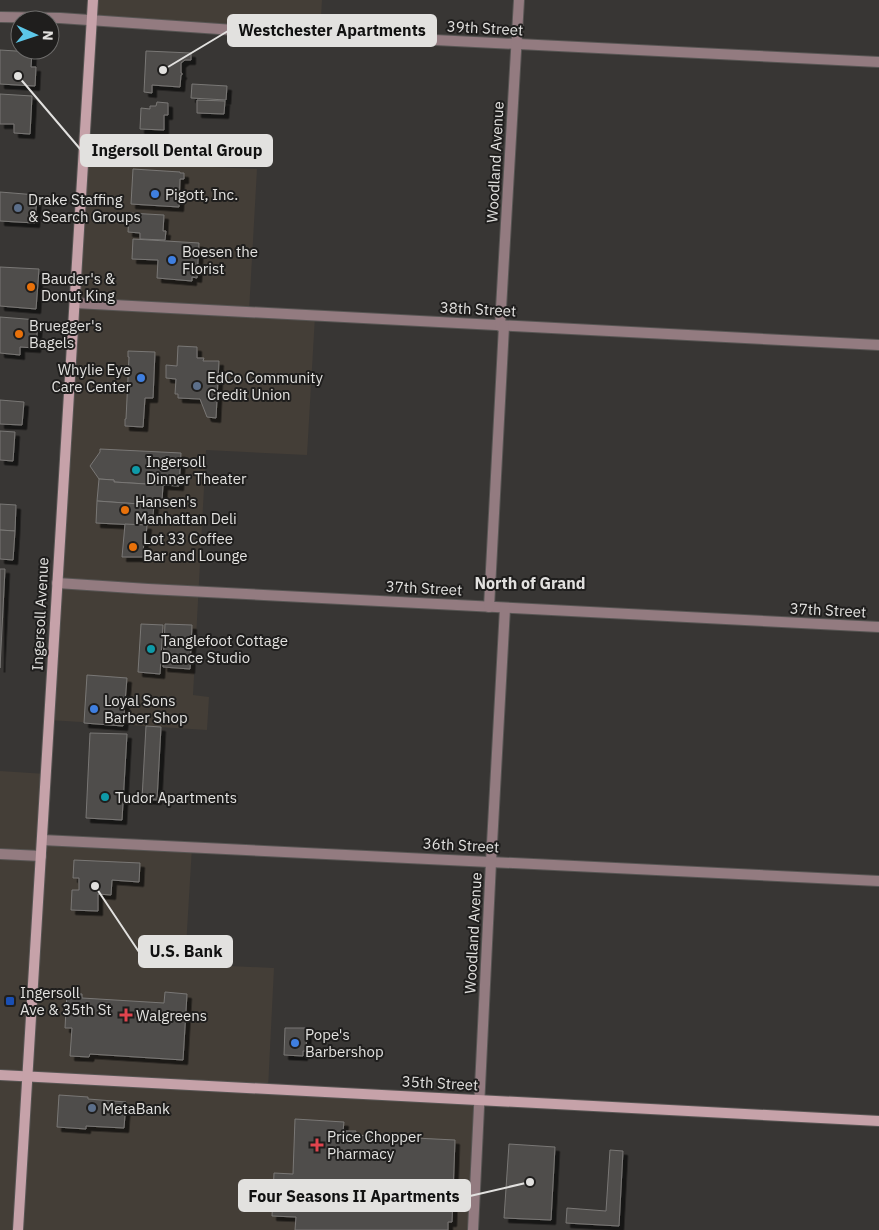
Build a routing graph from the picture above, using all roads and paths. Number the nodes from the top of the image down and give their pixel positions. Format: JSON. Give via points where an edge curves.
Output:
{"nodes":[{"id":1,"x":93,"y":0,"type":"edge"},
{"id":2,"x":519,"y":0,"type":"edge"},
{"id":3,"x":0,"y":17,"type":"edge"},
{"id":4,"x":92,"y":20,"type":"junction"},
{"id":5,"x":517,"y":44,"type":"junction"},
{"id":6,"x":879,"y":62,"type":"edge"},
{"id":7,"x":74,"y":303,"type":"junction"},
{"id":8,"x":502,"y":326,"type":"junction"},
{"id":9,"x":879,"y":345,"type":"edge"},
{"id":10,"x":57,"y":583,"type":"junction"},
{"id":11,"x":489,"y":607,"type":"junction"},
{"id":12,"x":505,"y":608,"type":"junction"},
{"id":13,"x":879,"y":627,"type":"edge"},
{"id":14,"x":42,"y":840,"type":"junction"},
{"id":15,"x":0,"y":854,"type":"edge"},
{"id":16,"x":41,"y":856,"type":"junction"},
{"id":17,"x":491,"y":862,"type":"junction"},
{"id":18,"x":879,"y":881,"type":"edge"},
{"id":19,"x":0,"y":1075,"type":"edge"},
{"id":20,"x":28,"y":1076,"type":"junction"},
{"id":21,"x":480,"y":1100,"type":"junction"},
{"id":22,"x":879,"y":1121,"type":"edge"},
{"id":23,"x":18,"y":1230,"type":"edge"},
{"id":24,"x":473,"y":1230,"type":"edge"}],
"edges":[{"from":1,"to":4,"type":"main road","name":"Ingersoll Avenue"},
{"from":2,"to":5,"type":"street","name":"Woodland Avenue"},
{"from":3,"to":4,"type":"street","name":"39th Street"},
{"from":4,"to":5,"type":"street","name":"39th Street"},
{"from":4,"to":7,"type":"main road","name":"Ingersoll Avenue"},
{"from":5,"to":6,"type":"street","name":"39th Street"},
{"from":5,"to":8,"type":"street","name":"Woodland Avenue"},
{"from":7,"to":8,"type":"street","name":"38th Street"},
{"from":7,"to":10,"type":"main road","name":"Ingersoll Avenue"},
{"from":8,"to":9,"type":"street","name":"38th Street"},
{"from":8,"to":11,"type":"street","name":"Woodland Avenue"},
{"from":10,"to":11,"type":"street","name":"37th Street"},
{"from":10,"to":14,"type":"main road","name":"Ingersoll Avenue"},
{"from":11,"to":12,"type":"street","name":"37th Street"},
{"from":12,"to":13,"type":"street","name":"37th Street"},
{"from":12,"to":17,"type":"street","name":"Woodland Avenue"},
{"from":14,"to":16,"type":"main road","name":"Ingersoll Avenue"},
{"from":14,"to":17,"type":"street","name":"36th Street"},
{"from":15,"to":16,"type":"street"},
{"from":16,"to":20,"type":"main road","name":"Ingersoll Avenue"},
{"from":17,"to":18,"type":"street","name":"36th Street"},
{"from":17,"to":21,"type":"street","name":"Woodland Avenue"},
{"from":19,"to":20,"type":"main road","name":"35th Street"},
{"from":20,"to":21,"type":"main road","name":"35th Street"},
{"from":20,"to":23,"type":"main road","name":"Ingersoll Avenue"},
{"from":21,"to":22,"type":"main road","name":"35th Street"},
{"from":21,"to":24,"type":"street","name":"Woodland Avenue"}]}
